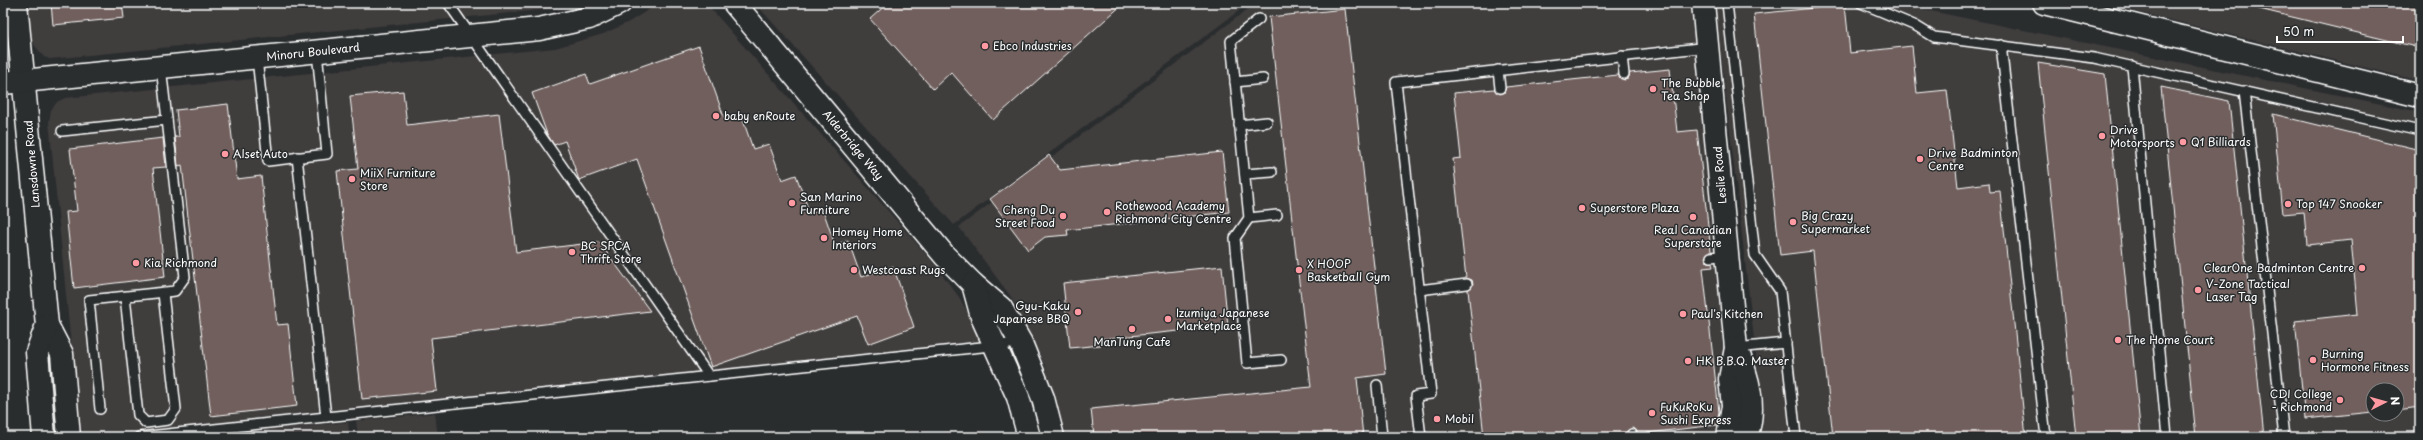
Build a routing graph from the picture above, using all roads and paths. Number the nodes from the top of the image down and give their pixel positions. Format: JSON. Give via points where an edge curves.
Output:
{"nodes":[{"id":1,"x":16,"y":3,"type":"edge"},
{"id":2,"x":448,"y":3,"type":"edge"},
{"id":3,"x":620,"y":3,"type":"edge"},
{"id":4,"x":734,"y":3,"type":"edge"},
{"id":5,"x":1703,"y":3,"type":"edge"},
{"id":6,"x":1727,"y":3,"type":"edge"},
{"id":7,"x":1861,"y":3,"type":"edge"},
{"id":8,"x":2044,"y":3,"type":"edge"},
{"id":9,"x":1259,"y":19,"type":"dead end"},
{"id":10,"x":472,"y":36,"type":"junction"},
{"id":11,"x":2001,"y":45,"type":"junction"},
{"id":12,"x":1708,"y":47,"type":"junction"},
{"id":13,"x":317,"y":52,"type":"junction"},
{"id":14,"x":1622,"y":56,"type":"junction"},
{"id":15,"x":257,"y":58,"type":"junction"},
{"id":16,"x":2132,"y":66,"type":"junction"},
{"id":17,"x":161,"y":67,"type":"junction"},
{"id":18,"x":1498,"y":70,"type":"junction"},
{"id":19,"x":1624,"y":74,"type":"dead end"},
{"id":20,"x":1263,"y":79,"type":"dead end"},
{"id":21,"x":13,"y":82,"type":"edge"},
{"id":22,"x":1235,"y":82,"type":"junction"},
{"id":23,"x":1500,"y":88,"type":"dead end"},
{"id":24,"x":2244,"y":91,"type":"junction"},
{"id":25,"x":2420,"y":96,"type":"edge"},
{"id":26,"x":167,"y":120,"type":"junction"},
{"id":27,"x":1267,"y":122,"type":"dead end"},
{"id":28,"x":1239,"y":125,"type":"junction"},
{"id":29,"x":62,"y":131,"type":"dead end"},
{"id":30,"x":2420,"y":131,"type":"edge"},
{"id":31,"x":298,"y":157,"type":"junction"},
{"id":32,"x":1272,"y":172,"type":"dead end"},
{"id":33,"x":1245,"y":174,"type":"junction"},
{"id":34,"x":1277,"y":215,"type":"dead end"},
{"id":35,"x":1249,"y":218,"type":"junction"},
{"id":36,"x":973,"y":284,"type":"junction"},
{"id":37,"x":1467,"y":284,"type":"dead end"},
{"id":38,"x":1419,"y":290,"type":"junction"},
{"id":39,"x":163,"y":293,"type":"junction"},
{"id":40,"x":125,"y":297,"type":"junction"},
{"id":41,"x":47,"y":325,"type":"junction"},
{"id":42,"x":1021,"y":343,"type":"junction"},
{"id":43,"x":1786,"y":343,"type":"junction"},
{"id":44,"x":996,"y":345,"type":"junction"},
{"id":45,"x":1736,"y":348,"type":"junction"},
{"id":46,"x":1281,"y":360,"type":"dead end"},
{"id":47,"x":709,"y":376,"type":"junction"},
{"id":48,"x":1377,"y":385,"type":"dead end"},
{"id":49,"x":100,"y":409,"type":"dead end"},
{"id":50,"x":326,"y":417,"type":"junction"},
{"id":51,"x":44,"y":437,"type":"edge"},
{"id":52,"x":69,"y":437,"type":"edge"},
{"id":53,"x":139,"y":437,"type":"edge"},
{"id":54,"x":1029,"y":437,"type":"edge"},
{"id":55,"x":1053,"y":437,"type":"edge"},
{"id":56,"x":1382,"y":437,"type":"edge"},
{"id":57,"x":1421,"y":437,"type":"edge"},
{"id":58,"x":1728,"y":437,"type":"edge"},
{"id":59,"x":1746,"y":437,"type":"edge"},
{"id":60,"x":1796,"y":437,"type":"edge"},
{"id":61,"x":2046,"y":437,"type":"edge"},
{"id":62,"x":2167,"y":437,"type":"edge"},
{"id":63,"x":2284,"y":437,"type":"edge"}],
"edges":[{"from":1,"to":21,"type":"street","name":"Lansdowne Road"},
{"from":2,"to":10,"type":"lane"},
{"from":3,"to":10,"type":"street","name":"Minoru Boulevard","via":[[589,18],[559,26]]},
{"from":4,"to":36,"type":"street","name":"Alderbridge Way","via":[[946,256]]},
{"from":5,"to":12,"type":"street","name":"Leslie Road"},
{"from":6,"to":43,"type":"lane","via":[[1755,255],[1780,291]]},
{"from":7,"to":11,"type":"lane","via":[[1916,26],[1934,37]]},
{"from":8,"to":25,"type":"street"},
{"from":9,"to":22,"type":"lane","via":[[1231,41]]},
{"from":10,"to":13,"type":"street","name":"Minoru Boulevard"},
{"from":10,"to":47,"type":"lane"},
{"from":11,"to":16,"type":"lane"},
{"from":11,"to":61,"type":"lane"},
{"from":12,"to":14,"type":"lane"},
{"from":12,"to":45,"type":"street","name":"Leslie Road","via":[[1719,256]]},
{"from":13,"to":15,"type":"street","name":"Minoru Boulevard"},
{"from":13,"to":31,"type":"lane","via":[[327,154]]},
{"from":14,"to":18,"type":"lane"},
{"from":14,"to":19,"type":"lane"},
{"from":15,"to":17,"type":"street","name":"Minoru Boulevard"},
{"from":15,"to":31,"type":"lane","via":[[268,161]]},
{"from":16,"to":24,"type":"lane"},
{"from":16,"to":62,"type":"lane"},
{"from":17,"to":21,"type":"street","name":"Minoru Boulevard"},
{"from":17,"to":26,"type":"lane"},
{"from":18,"to":23,"type":"lane"},
{"from":18,"to":38,"type":"lane","via":[[1396,82]]},
{"from":20,"to":22,"type":"lane"},
{"from":21,"to":41,"type":"street","name":"Lansdowne Road"},
{"from":22,"to":28,"type":"lane"},
{"from":24,"to":30,"type":"lane"},
{"from":24,"to":63,"type":"lane"},
{"from":26,"to":29,"type":"lane"},
{"from":26,"to":39,"type":"lane","via":[[185,277],[175,292]]},
{"from":27,"to":28,"type":"lane"},
{"from":28,"to":33,"type":"lane"},
{"from":31,"to":50,"type":"lane"},
{"from":32,"to":33,"type":"lane"},
{"from":33,"to":35,"type":"lane"},
{"from":34,"to":35,"type":"lane"},
{"from":35,"to":46,"type":"lane","via":[[1235,238],[1247,363]]},
{"from":36,"to":42,"type":"street","name":"Alderbridge Way","via":[[1001,308]]},
{"from":36,"to":44,"type":"street","name":"Alderbridge Way","via":[[982,317]]},
{"from":37,"to":38,"type":"lane"},
{"from":38,"to":57,"type":"lane","via":[[1431,394],[1416,396]]},
{"from":39,"to":40,"type":"lane"},
{"from":39,"to":40,"type":"lane","via":[[176,409],[168,420],[146,423],[138,415]]},
{"from":40,"to":49,"type":"lane","via":[[89,300]]},
{"from":41,"to":51,"type":"street","name":"Lansdowne Road","via":[[37,352]]},
{"from":41,"to":52,"type":"street","name":"Lansdowne Road","via":[[62,354]]},
{"from":42,"to":44,"type":"lane"},
{"from":42,"to":55,"type":"street","name":"Alderbridge Way","via":[[1043,398]]},
{"from":43,"to":45,"type":"lane"},
{"from":43,"to":60,"type":"lane"},
{"from":44,"to":47,"type":"lane"},
{"from":44,"to":54,"type":"street","name":"Alderbridge Way","via":[[1018,397]]},
{"from":45,"to":58,"type":"street","name":"Leslie Road","via":[[1730,379],[1733,406]]},
{"from":45,"to":59,"type":"street","name":"Leslie Road","via":[[1748,376],[1750,420]]},
{"from":47,"to":50,"type":"lane"},
{"from":48,"to":56,"type":"lane"},
{"from":50,"to":53,"type":"lane"}]}
